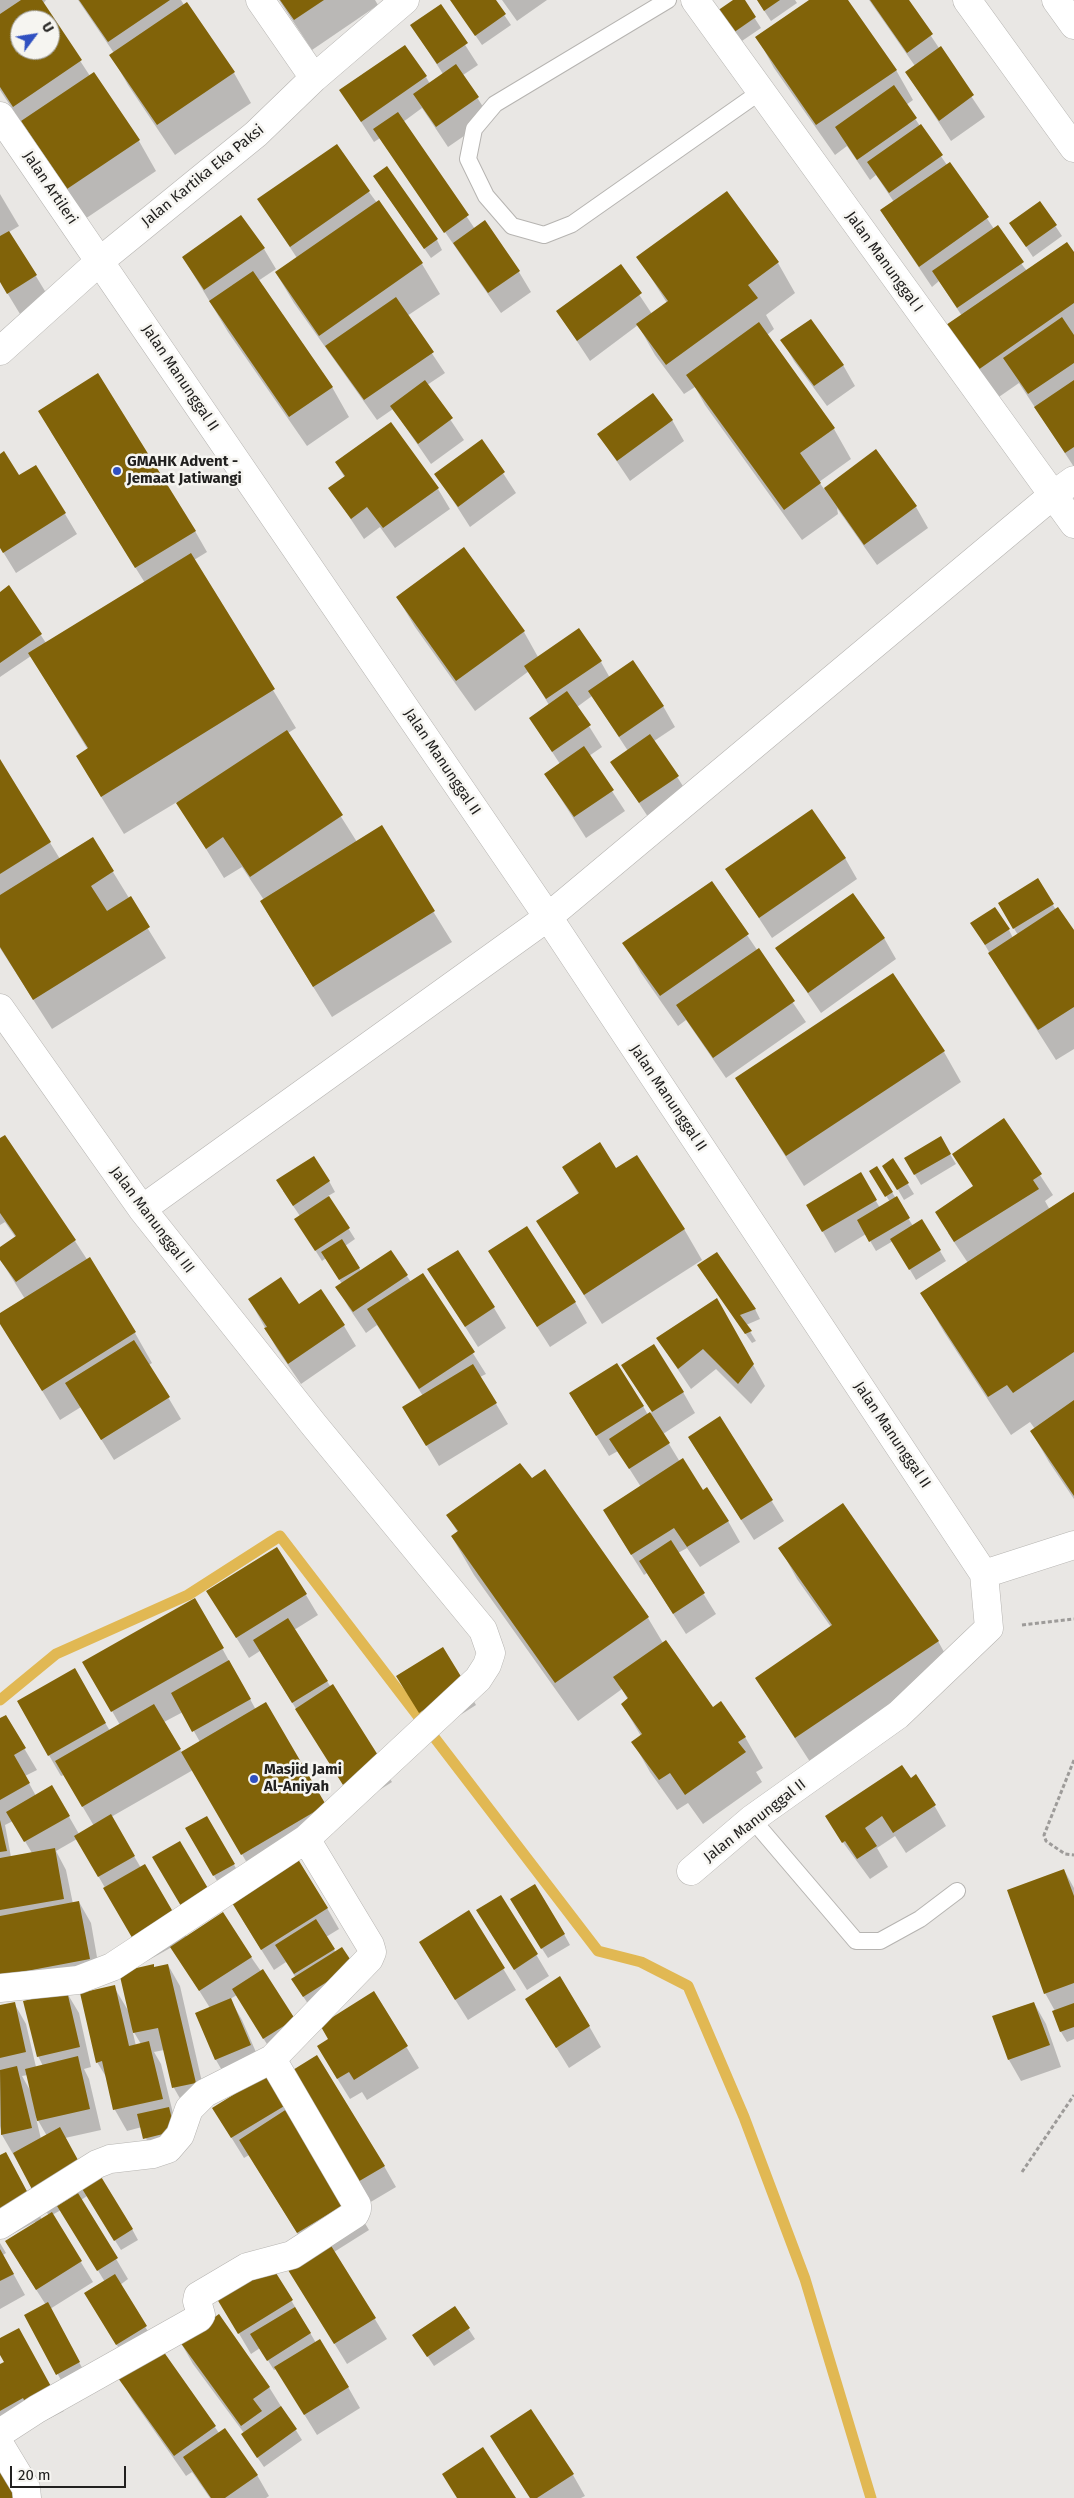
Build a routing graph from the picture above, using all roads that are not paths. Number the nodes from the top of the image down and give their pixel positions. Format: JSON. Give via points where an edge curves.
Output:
{"nodes":[{"id":1,"x":260,"y":0,"type":"edge"},
{"id":2,"x":405,"y":0,"type":"edge"},
{"id":3,"x":668,"y":0,"type":"edge"},
{"id":4,"x":695,"y":0,"type":"edge"},
{"id":5,"x":966,"y":0,"type":"edge"},
{"id":6,"x":1056,"y":0,"type":"edge"},
{"id":7,"x":1074,"y":26,"type":"edge"},
{"id":8,"x":314,"y":78,"type":"junction"},
{"id":9,"x":760,"y":92,"type":"junction"},
{"id":10,"x":0,"y":116,"type":"edge"},
{"id":11,"x":1074,"y":148,"type":"edge"},
{"id":12,"x":100,"y":261,"type":"junction"},
{"id":13,"x":0,"y":352,"type":"edge"},
{"id":14,"x":1063,"y":487,"type":"edge"},
{"id":15,"x":1074,"y":524,"type":"edge"},
{"id":16,"x":548,"y":917,"type":"junction"},
{"id":17,"x":0,"y":1008,"type":"edge"},
{"id":18,"x":142,"y":1209,"type":"junction"},
{"id":19,"x":1074,"y":1545,"type":"edge"},
{"id":20,"x":984,"y":1574,"type":"junction"},
{"id":21,"x":752,"y":1820,"type":"junction"},
{"id":22,"x":306,"y":1838,"type":"junction"},
{"id":23,"x":691,"y":1871,"type":"dead end"},
{"id":24,"x":957,"y":1891,"type":"dead end"},
{"id":25,"x":0,"y":1988,"type":"edge"},
{"id":26,"x":272,"y":2059,"type":"junction"},
{"id":27,"x":0,"y":2225,"type":"edge"},
{"id":28,"x":0,"y":2433,"type":"edge"},
{"id":29,"x":0,"y":2446,"type":"edge"},
{"id":30,"x":27,"y":2498,"type":"edge"}],
"edges":[{"from":1,"to":8,"type":"main road"},
{"from":2,"to":8,"type":"main road","name":"Jalan Kartika Eka Paksi"},
{"from":3,"to":9,"type":"lane","via":[[495,104],[474,129],[468,159],[486,196],[512,226],[544,235],[572,224]]},
{"from":4,"to":9,"type":"main road","name":"Jalan Manunggal I"},
{"from":5,"to":11,"type":"main road"},
{"from":6,"to":7,"type":"main road"},
{"from":8,"to":12,"type":"main road","name":"Jalan Kartika Eka Paksi","via":[[256,134]]},
{"from":9,"to":14,"type":"main road","name":"Jalan Manunggal I"},
{"from":10,"to":12,"type":"main road","name":"Jalan Artileri"},
{"from":12,"to":13,"type":"main road","name":"Jalan Kartika Eka Paksi"},
{"from":12,"to":16,"type":"main road","name":"Jalan Manunggal II"},
{"from":14,"to":15,"type":"main road","name":"Jalan Manunggal I"},
{"from":14,"to":16,"type":"main road"},
{"from":16,"to":18,"type":"main road"},
{"from":16,"to":20,"type":"main road","name":"Jalan Manunggal II"},
{"from":17,"to":18,"type":"main road","name":"Jalan Manunggal III"},
{"from":18,"to":22,"type":"main road","name":"Jalan Manunggal III","via":[[471,1615],[489,1642],[491,1653],[478,1679]]},
{"from":19,"to":20,"type":"main road"},
{"from":20,"to":21,"type":"main road","name":"Jalan Manunggal II","via":[[989,1628],[898,1715]]},
{"from":21,"to":23,"type":"main road","name":"Jalan Manunggal II"},
{"from":21,"to":24,"type":"lane","via":[[856,1941],[880,1941],[920,1919]]},
{"from":22,"to":25,"type":"main road","name":"Jalan Manunggal III","via":[[112,1967],[78,1980]]},
{"from":22,"to":26,"type":"main road","via":[[372,1952],[369,1959]]},
{"from":26,"to":27,"type":"main road","via":[[205,2093],[189,2110],[180,2135],[168,2149],[97,2164]]},
{"from":26,"to":28,"type":"main road","via":[[357,2205],[355,2214],[292,2255],[247,2267],[198,2296],[199,2318]]},
{"from":29,"to":30,"type":"main road","via":[[26,2488]]}]}
